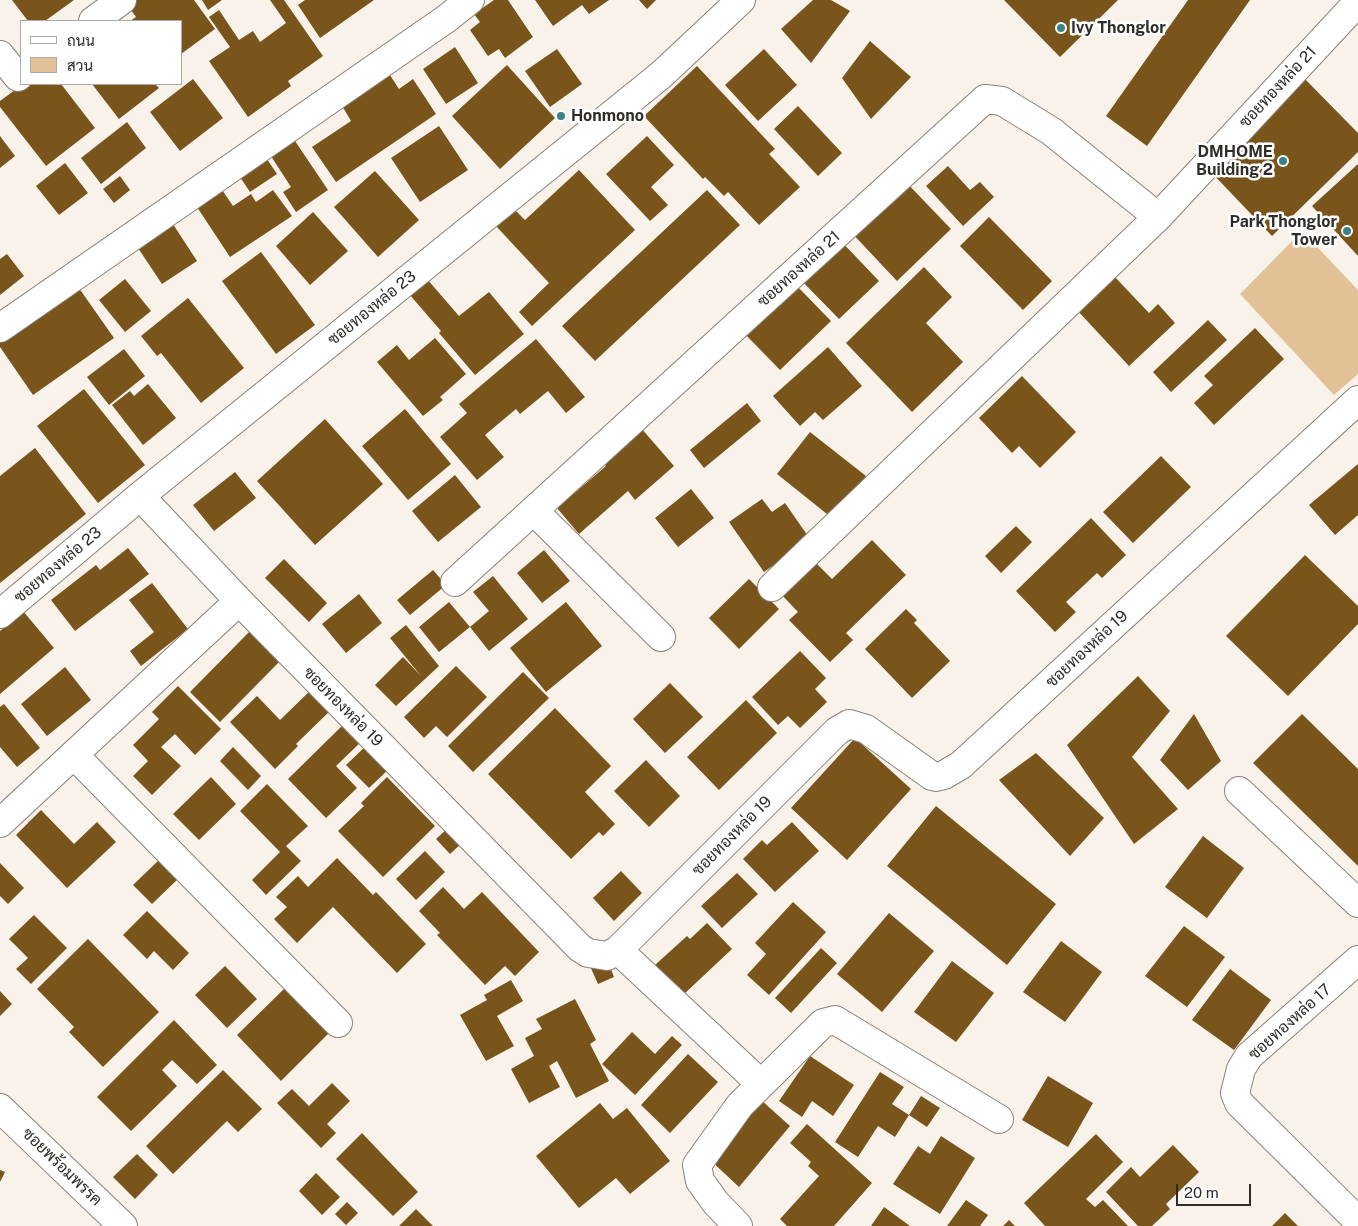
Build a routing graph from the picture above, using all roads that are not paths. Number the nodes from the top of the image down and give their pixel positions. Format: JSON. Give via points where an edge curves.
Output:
{"nodes":[{"id":1,"x":122,"y":0,"type":"edge"},
{"id":2,"x":470,"y":0,"type":"edge"},
{"id":3,"x":741,"y":0,"type":"edge"},
{"id":4,"x":1358,"y":2,"type":"edge"},
{"id":5,"x":94,"y":20,"type":"edge"},
{"id":6,"x":0,"y":55,"type":"edge"},
{"id":7,"x":13,"y":80,"type":"edge"},
{"id":8,"x":1158,"y":217,"type":"junction"},
{"id":9,"x":0,"y":328,"type":"edge"},
{"id":10,"x":1358,"y":400,"type":"edge"},
{"id":11,"x":140,"y":496,"type":"junction"},
{"id":12,"x":534,"y":511,"type":"junction"},
{"id":13,"x":455,"y":582,"type":"dead end"},
{"id":14,"x":772,"y":588,"type":"dead end"},
{"id":15,"x":239,"y":602,"type":"junction"},
{"id":16,"x":0,"y":614,"type":"edge"},
{"id":17,"x":661,"y":637,"type":"dead end"},
{"id":18,"x":74,"y":755,"type":"junction"},
{"id":19,"x":1239,"y":791,"type":"dead end"},
{"id":20,"x":0,"y":823,"type":"edge"},
{"id":21,"x":1358,"y":903,"type":"edge"},
{"id":22,"x":618,"y":950,"type":"junction"},
{"id":23,"x":1358,"y":960,"type":"edge"},
{"id":24,"x":338,"y":1023,"type":"dead end"},
{"id":25,"x":761,"y":1084,"type":"junction"},
{"id":26,"x":0,"y":1108,"type":"edge"},
{"id":27,"x":999,"y":1119,"type":"dead end"},
{"id":28,"x":1358,"y":1221,"type":"edge"},
{"id":29,"x":123,"y":1226,"type":"edge"},
{"id":30,"x":738,"y":1226,"type":"edge"}],
"edges":[{"from":1,"to":5,"type":"street"},
{"from":2,"to":9,"type":"street"},
{"from":3,"to":11,"type":"street","name":"ซอยทองหล่อ 23","via":[[661,75]]},
{"from":4,"to":8,"type":"street","name":"ซอยทองหล่อ 21"},
{"from":6,"to":7,"type":"street"},
{"from":8,"to":12,"type":"street","name":"ซอยทองหล่อ 21","via":[[1051,130],[1002,102],[985,99]]},
{"from":8,"to":14,"type":"street","name":"ซอยทองหล่อ 21"},
{"from":10,"to":22,"type":"street","name":"ซอยทองหล่อ 19","via":[[961,765],[936,778],[866,729],[849,724],[837,731]]},
{"from":11,"to":15,"type":"street","name":"ซอยทองหล่อ 19"},
{"from":11,"to":16,"type":"street","name":"ซอยทองหล่อ 23"},
{"from":12,"to":13,"type":"street","name":"ซอยทองหล่อ 21"},
{"from":12,"to":17,"type":"street"},
{"from":15,"to":18,"type":"street"},
{"from":15,"to":22,"type":"street","name":"ซอยทองหล่อ 19","via":[[580,948],[607,956]]},
{"from":18,"to":20,"type":"street"},
{"from":18,"to":24,"type":"street"},
{"from":19,"to":21,"type":"street"},
{"from":22,"to":25,"type":"street"},
{"from":23,"to":28,"type":"street","name":"ซอยทองหล่อ 17","via":[[1249,1056],[1241,1069],[1235,1093],[1240,1103]]},
{"from":25,"to":27,"type":"street","via":[[823,1023],[835,1020]]},
{"from":25,"to":30,"type":"street","via":[[740,1105],[697,1165],[700,1181]]},
{"from":26,"to":29,"type":"street","name":"ซอยพร้อมพรรค"}]}
